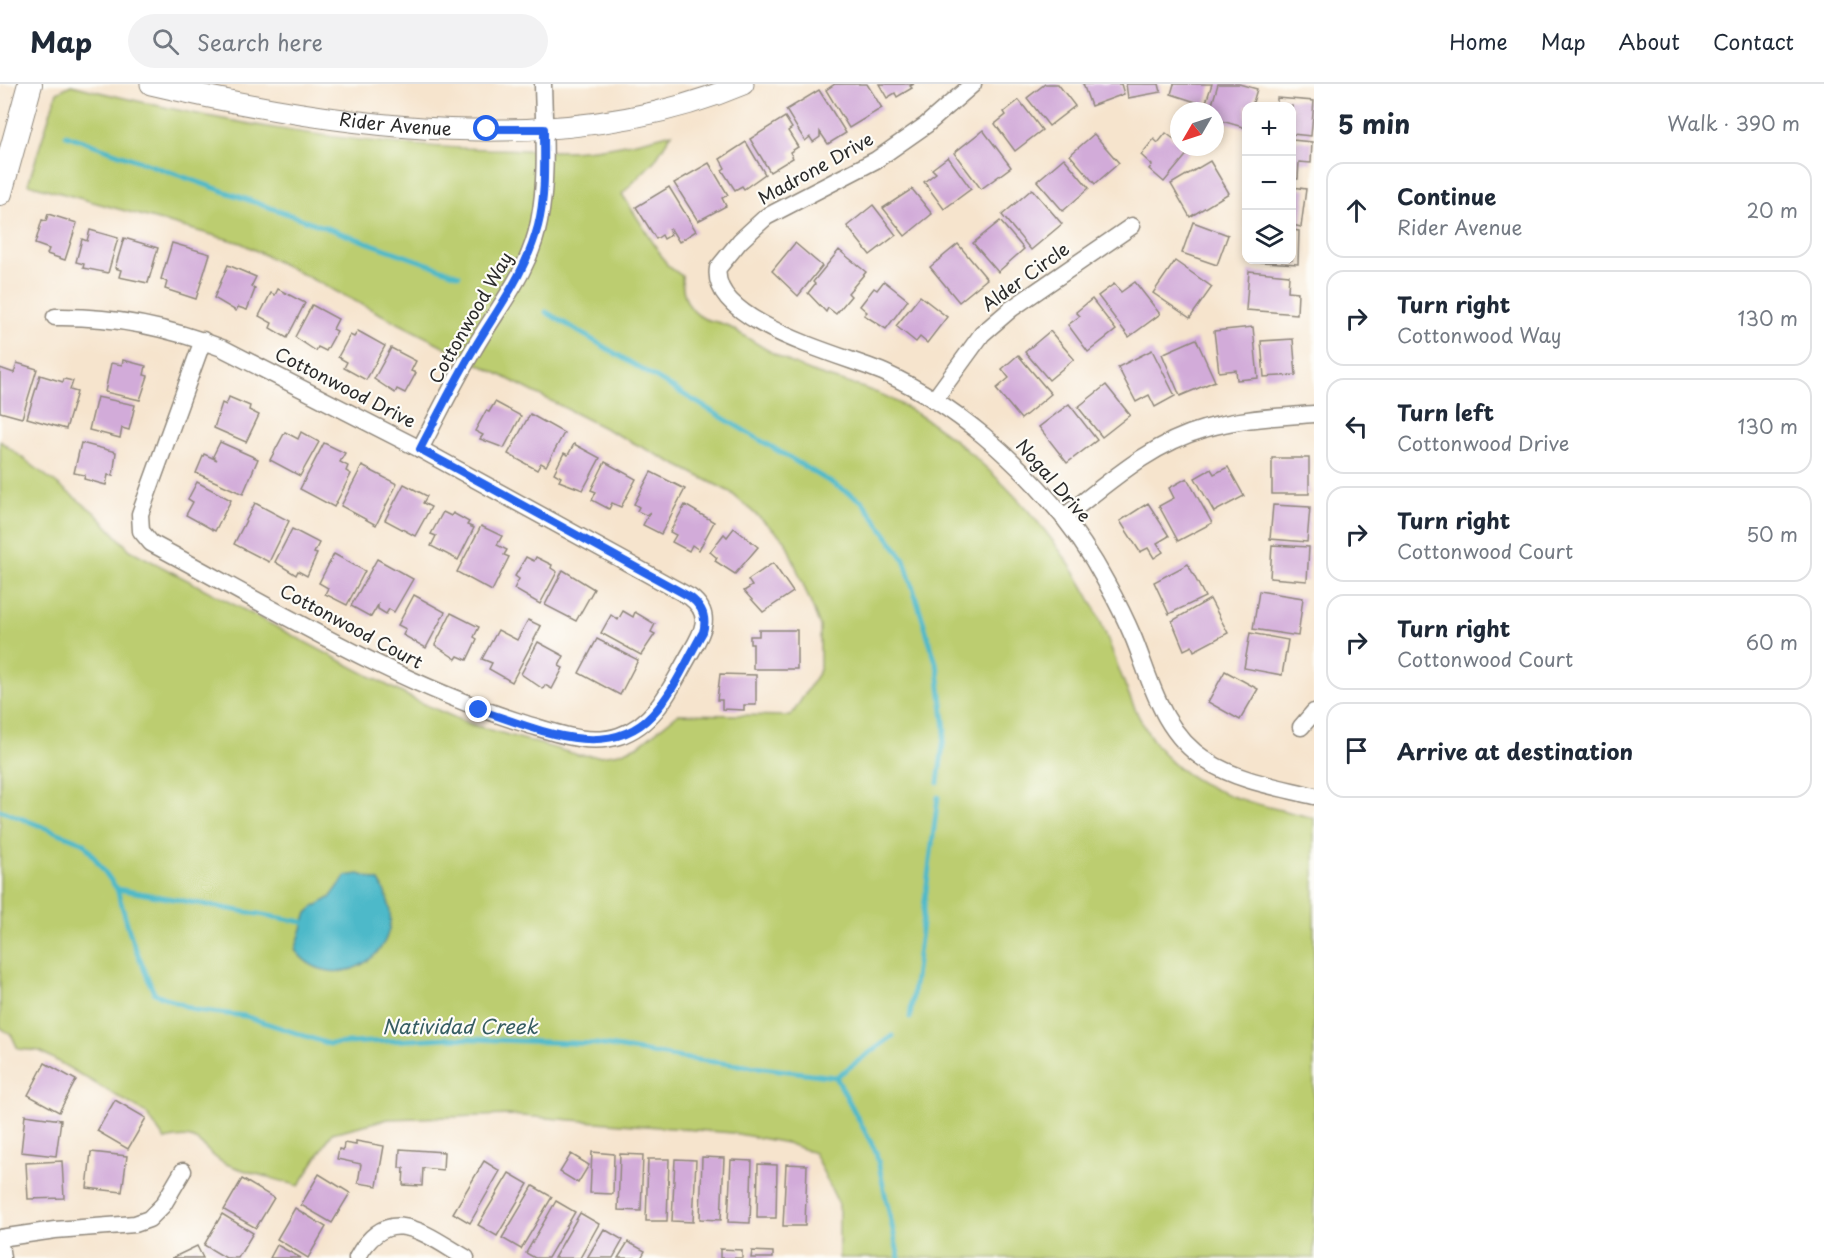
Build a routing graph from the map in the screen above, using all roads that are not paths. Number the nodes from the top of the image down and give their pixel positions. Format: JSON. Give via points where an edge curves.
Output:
{"nodes":[{"id":1,"x":30,"y":84,"type":"edge"},
{"id":2,"x":151,"y":84,"type":"edge"},
{"id":3,"x":543,"y":84,"type":"edge"},
{"id":4,"x":743,"y":84,"type":"edge"},
{"id":5,"x":973,"y":84,"type":"edge"},
{"id":6,"x":544,"y":129,"type":"junction"},
{"id":7,"x":0,"y":193,"type":"edge"},
{"id":8,"x":1132,"y":226,"type":"dead end"},
{"id":9,"x":717,"y":276,"type":"joint"},
{"id":10,"x":55,"y":317,"type":"dead end"},
{"id":11,"x":203,"y":340,"type":"junction"},
{"id":12,"x":934,"y":400,"type":"junction"},
{"id":13,"x":1314,"y":414,"type":"edge"},
{"id":14,"x":420,"y":449,"type":"junction"},
{"id":15,"x":1064,"y":517,"type":"junction"},
{"id":16,"x":703,"y":632,"type":"joint"},
{"id":17,"x":1314,"y":712,"type":"edge"},
{"id":18,"x":1301,"y":727,"type":"dead end"},
{"id":19,"x":1314,"y":796,"type":"edge"},
{"id":20,"x":183,"y":1171,"type":"dead end"},
{"id":21,"x":0,"y":1238,"type":"edge"},
{"id":22,"x":0,"y":1244,"type":"edge"},
{"id":23,"x":3,"y":1258,"type":"edge"},
{"id":24,"x":357,"y":1258,"type":"edge"},
{"id":25,"x":466,"y":1258,"type":"edge"}],
"edges":[{"from":1,"to":7,"type":"main road"},
{"from":2,"to":6,"type":"street","name":"Rider Avenue","via":[[330,117],[413,126]]},
{"from":3,"to":6,"type":"street","name":"Cottonwood Way"},
{"from":4,"to":6,"type":"street","name":"Rider Avenue","via":[[633,119]]},
{"from":5,"to":9,"type":"street","name":"Madrone Drive","via":[[926,125],[876,160],[765,218],[740,241],[718,268]]},
{"from":6,"to":14,"type":"street","name":"Cottonwood Way","via":[[539,224],[525,265]]},
{"from":8,"to":12,"type":"street","name":"Alder Circle","via":[[1011,309],[982,334]]},
{"from":9,"to":12,"type":"street","name":"Nogal Drive","via":[[724,294],[779,333],[884,372]]},
{"from":10,"to":11,"type":"street","name":"Cottonwood Drive","via":[[126,321]]},
{"from":11,"to":14,"type":"street","name":"Cottonwood Drive"},
{"from":11,"to":16,"type":"street","name":"Cottonwood Court","via":[[140,514],[141,531],[151,543],[429,690],[479,710],[576,738],[617,737],[644,723],[668,694]]},
{"from":12,"to":15,"type":"street","name":"Nogal Drive","via":[[1001,451]]},
{"from":13,"to":15,"type":"street","via":[[1242,420],[1202,429],[1152,451]]},
{"from":14,"to":16,"type":"street","name":"Cottonwood Drive","via":[[690,597],[704,615]]},
{"from":15,"to":19,"type":"street","name":"Nogal Drive","via":[[1105,580],[1163,715],[1182,741],[1207,761],[1242,778]]},
{"from":17,"to":18,"type":"street"},
{"from":20,"to":21,"type":"street","via":[[163,1205],[149,1219],[135,1224]]},
{"from":22,"to":23,"type":"street"},
{"from":24,"to":25,"type":"street","via":[[372,1237],[397,1225],[426,1234]]}]}
